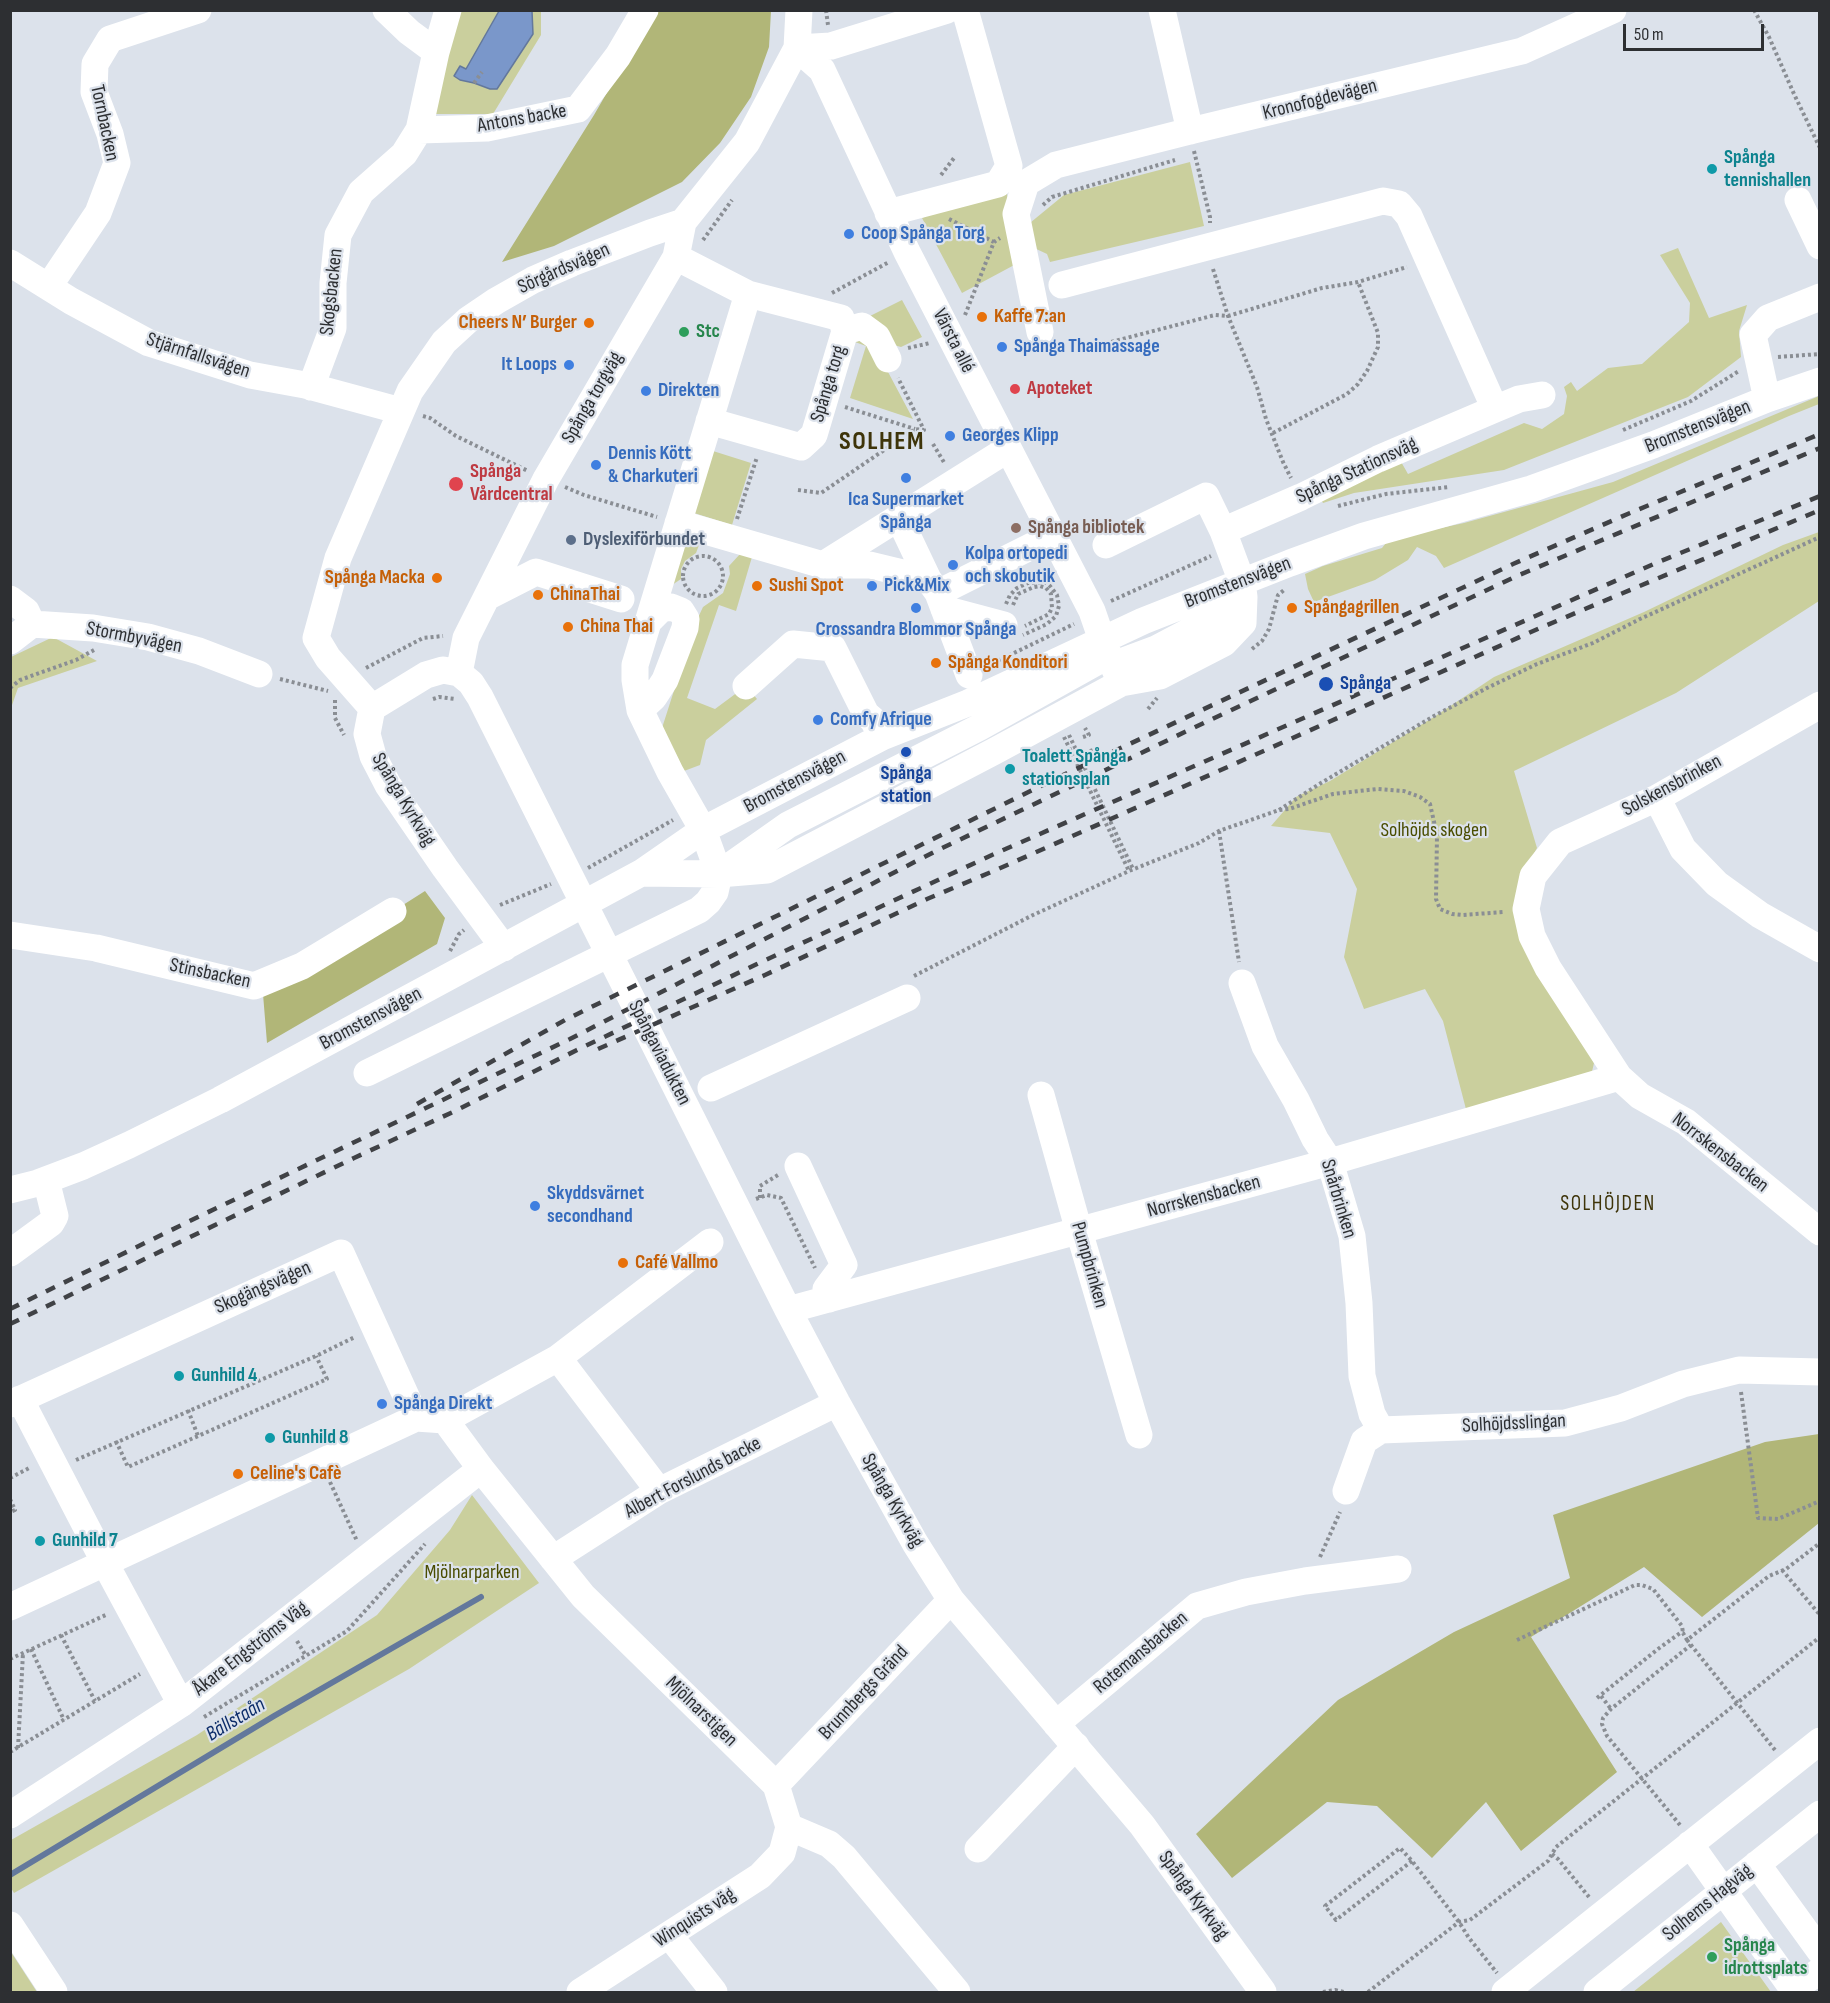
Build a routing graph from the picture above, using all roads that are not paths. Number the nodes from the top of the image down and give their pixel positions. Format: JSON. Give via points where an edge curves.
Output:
{"nodes":[{"id":1,"x":198,"y":10,"type":"edge"},
{"id":2,"x":386,"y":10,"type":"edge"},
{"id":3,"x":448,"y":10,"type":"edge"},
{"id":4,"x":645,"y":10,"type":"edge"},
{"id":5,"x":799,"y":10,"type":"edge"},
{"id":6,"x":947,"y":10,"type":"edge"},
{"id":7,"x":965,"y":10,"type":"edge"},
{"id":8,"x":1162,"y":10,"type":"edge"},
{"id":9,"x":1613,"y":10,"type":"edge"},
{"id":10,"x":797,"y":48,"type":"junction"},
{"id":11,"x":436,"y":52,"type":"junction"},
{"id":12,"x":419,"y":130,"type":"junction"},
{"id":13,"x":1197,"y":146,"type":"junction"},
{"id":14,"x":1798,"y":200,"type":"dead end"},
{"id":15,"x":888,"y":213,"type":"junction"},
{"id":16,"x":683,"y":222,"type":"junction"},
{"id":17,"x":1820,"y":246,"type":"edge"},
{"id":18,"x":676,"y":257,"type":"junction"},
{"id":19,"x":10,"y":263,"type":"edge"},
{"id":20,"x":1062,"y":285,"type":"dead end"},
{"id":21,"x":49,"y":286,"type":"junction"},
{"id":22,"x":748,"y":294,"type":"junction"},
{"id":23,"x":1820,"y":297,"type":"edge"},
{"id":24,"x":845,"y":331,"type":"junction"},
{"id":25,"x":1040,"y":332,"type":"dead end"},
{"id":26,"x":888,"y":359,"type":"road end"},
{"id":27,"x":1820,"y":381,"type":"edge"},
{"id":28,"x":311,"y":387,"type":"junction"},
{"id":29,"x":1542,"y":395,"type":"dead end"},
{"id":30,"x":1767,"y":399,"type":"junction"},
{"id":31,"x":1495,"y":409,"type":"junction"},
{"id":32,"x":401,"y":411,"type":"junction"},
{"id":33,"x":709,"y":421,"type":"junction"},
{"id":34,"x":1008,"y":449,"type":"junction"},
{"id":35,"x":899,"y":518,"type":"junction"},
{"id":36,"x":678,"y":523,"type":"junction"},
{"id":37,"x":1223,"y":531,"type":"junction"},
{"id":38,"x":1052,"y":536,"type":"junction"},
{"id":39,"x":1106,"y":545,"type":"dead end"},
{"id":40,"x":823,"y":565,"type":"junction"},
{"id":41,"x":1243,"y":589,"type":"junction"},
{"id":42,"x":936,"y":594,"type":"junction"},
{"id":43,"x":487,"y":597,"type":"junction"},
{"id":44,"x":10,"y":599,"type":"edge"},
{"id":45,"x":621,"y":599,"type":"dead end"},
{"id":46,"x":649,"y":621,"type":"junction"},
{"id":47,"x":1013,"y":623,"type":"road end"},
{"id":48,"x":32,"y":624,"type":"junction"},
{"id":49,"x":10,"y":641,"type":"edge"},
{"id":50,"x":1111,"y":661,"type":"junction"},
{"id":51,"x":459,"y":673,"type":"junction"},
{"id":52,"x":259,"y":674,"type":"road end"},
{"id":53,"x":969,"y":675,"type":"dead end"},
{"id":54,"x":746,"y":686,"type":"dead end"},
{"id":55,"x":1820,"y":705,"type":"edge"},
{"id":56,"x":372,"y":708,"type":"junction"},
{"id":57,"x":640,"y":710,"type":"junction"},
{"id":58,"x":882,"y":737,"type":"junction"},
{"id":59,"x":1657,"y":798,"type":"junction"},
{"id":60,"x":703,"y":830,"type":"junction"},
{"id":61,"x":641,"y":873,"type":"junction"},
{"id":62,"x":719,"y":874,"type":"junction"},
{"id":63,"x":1533,"y":876,"type":"joint"},
{"id":64,"x":393,"y":911,"type":"dead end"},
{"id":65,"x":10,"y":935,"type":"edge"},
{"id":66,"x":504,"y":948,"type":"junction"},
{"id":67,"x":1820,"y":949,"type":"edge"},
{"id":68,"x":1242,"y":983,"type":"dead end"},
{"id":69,"x":907,"y":998,"type":"dead end"},
{"id":70,"x":367,"y":1074,"type":"dead end"},
{"id":71,"x":1619,"y":1077,"type":"junction"},
{"id":72,"x":711,"y":1088,"type":"dead end"},
{"id":73,"x":1041,"y":1095,"type":"dead end"},
{"id":74,"x":1330,"y":1162,"type":"junction"},
{"id":75,"x":798,"y":1166,"type":"road end"},
{"id":76,"x":46,"y":1180,"type":"junction"},
{"id":77,"x":10,"y":1190,"type":"edge"},
{"id":78,"x":749,"y":1230,"type":"joint"},
{"id":79,"x":1079,"y":1231,"type":"junction"},
{"id":80,"x":1820,"y":1232,"type":"edge"},
{"id":81,"x":710,"y":1242,"type":"dead end"},
{"id":82,"x":10,"y":1253,"type":"edge"},
{"id":83,"x":827,"y":1294,"type":"junction"},
{"id":84,"x":788,"y":1310,"type":"junction"},
{"id":85,"x":558,"y":1358,"type":"junction"},
{"id":86,"x":1820,"y":1372,"type":"edge"},
{"id":87,"x":15,"y":1401,"type":"edge"},
{"id":88,"x":837,"y":1403,"type":"junction"},
{"id":89,"x":416,"y":1418,"type":"junction"},
{"id":90,"x":445,"y":1420,"type":"junction"},
{"id":91,"x":1381,"y":1430,"type":"junction"},
{"id":92,"x":1139,"y":1435,"type":"dead end"},
{"id":93,"x":481,"y":1469,"type":"junction"},
{"id":94,"x":659,"y":1491,"type":"junction"},
{"id":95,"x":1346,"y":1491,"type":"road end"},
{"id":96,"x":553,"y":1559,"type":"junction"},
{"id":97,"x":105,"y":1563,"type":"junction"},
{"id":98,"x":1398,"y":1569,"type":"dead end"},
{"id":99,"x":951,"y":1600,"type":"junction"},
{"id":100,"x":10,"y":1607,"type":"edge"},
{"id":101,"x":181,"y":1704,"type":"junction"},
{"id":102,"x":1056,"y":1724,"type":"junction"},
{"id":103,"x":1820,"y":1741,"type":"edge"},
{"id":104,"x":1076,"y":1746,"type":"junction"},
{"id":105,"x":776,"y":1785,"type":"junction"},
{"id":106,"x":1820,"y":1814,"type":"edge"},
{"id":107,"x":10,"y":1815,"type":"edge"},
{"id":108,"x":789,"y":1827,"type":"junction"},
{"id":109,"x":1690,"y":1844,"type":"junction"},
{"id":110,"x":978,"y":1849,"type":"dead end"},
{"id":111,"x":1757,"y":1864,"type":"junction"},
{"id":112,"x":1724,"y":1890,"type":"junction"},
{"id":113,"x":10,"y":1925,"type":"edge"},
{"id":114,"x":669,"y":1935,"type":"junction"},
{"id":115,"x":1820,"y":1951,"type":"edge"},
{"id":116,"x":1820,"y":1971,"type":"edge"},
{"id":117,"x":1507,"y":1991,"type":"edge"},
{"id":118,"x":1794,"y":1991,"type":"edge"},
{"id":119,"x":54,"y":1992,"type":"edge"},
{"id":120,"x":580,"y":1992,"type":"edge"},
{"id":121,"x":714,"y":1992,"type":"edge"},
{"id":122,"x":957,"y":1992,"type":"edge"},
{"id":123,"x":1263,"y":1992,"type":"edge"},
{"id":124,"x":1597,"y":1992,"type":"edge"}],
"edges":[{"from":1,"to":21,"type":"street","name":"Tornbacken","via":[[110,39],[94,64],[94,92],[117,164],[98,213]]},
{"from":2,"to":11,"type":"street"},
{"from":3,"to":11,"type":"street","name":"Skogsbacken"},
{"from":4,"to":12,"type":"street","name":"Antons backe","via":[[618,56],[578,109],[487,128]]},
{"from":5,"to":10,"type":"street"},
{"from":6,"to":10,"type":"street","via":[[831,46]]},
{"from":7,"to":15,"type":"street","via":[[1009,166],[998,184]]},
{"from":8,"to":13,"type":"street"},
{"from":9,"to":13,"type":"street","name":"Kronofogdevägen","via":[[1522,51]]},
{"from":10,"to":15,"type":"street","name":"Värsta allé","via":[[822,70]]},
{"from":10,"to":16,"type":"street","via":[[747,142]]},
{"from":11,"to":12,"type":"street","name":"Skogsbacken"},
{"from":12,"to":28,"type":"street","name":"Skogsbacken","via":[[404,154],[361,192],[338,235],[333,328]]},
{"from":13,"to":25,"type":"street","name":"Kronofogdevägen","via":[[1056,165],[1026,183],[1016,214]]},
{"from":14,"to":17,"type":"street"},
{"from":15,"to":34,"type":"street","name":"Värsta allé"},
{"from":16,"to":18,"type":"street","name":"Spånga torgväg"},
{"from":16,"to":32,"type":"street","name":"Sörgårdsvägen","via":[[562,267],[495,301],[444,342]]},
{"from":18,"to":22,"type":"street","name":"Spånga torg"},
{"from":18,"to":43,"type":"street","name":"Spånga torgväg","via":[[546,479]]},
{"from":19,"to":21,"type":"street","name":"Stjärnfallsvägen"},
{"from":20,"to":31,"type":"street","via":[[1383,201],[1399,204],[1409,216]]},
{"from":21,"to":28,"type":"street","name":"Stjärnfallsvägen","via":[[149,343],[250,375]]},
{"from":22,"to":24,"type":"street","name":"Spånga torg","via":[[841,318]]},
{"from":22,"to":33,"type":"street"},
{"from":23,"to":30,"type":"street","via":[[1768,318],[1753,335]]},
{"from":24,"to":26,"type":"street","via":[[862,326],[877,337]]},
{"from":24,"to":33,"type":"street","name":"Spånga torg","via":[[814,435],[801,447]]},
{"from":27,"to":30,"type":"street","name":"Bromstensvägen"},
{"from":28,"to":32,"type":"street","name":"Stjärnfallsvägen"},
{"from":29,"to":31,"type":"street","name":"Spånga Stationsväg"},
{"from":30,"to":41,"type":"street","name":"Bromstensvägen","via":[[1531,489],[1364,536]]},
{"from":31,"to":37,"type":"street","name":"Spånga Stationsväg"},
{"from":32,"to":56,"type":"street","name":"Sörgårdsvägen","via":[[338,558],[316,638],[328,658]]},
{"from":33,"to":36,"type":"street"},
{"from":34,"to":35,"type":"street","via":[[915,493]]},
{"from":34,"to":38,"type":"street","name":"Värsta allé"},
{"from":35,"to":40,"type":"street"},
{"from":35,"to":42,"type":"street"},
{"from":36,"to":40,"type":"street"},
{"from":36,"to":46,"type":"street"},
{"from":37,"to":39,"type":"street","via":[[1206,496]]},
{"from":37,"to":41,"type":"street"},
{"from":38,"to":42,"type":"street"},
{"from":38,"to":50,"type":"street","name":"Värsta allé","via":[[1092,611]]},
{"from":40,"to":42,"type":"street","via":[[870,565]]},
{"from":41,"to":50,"type":"street","name":"Bromstensvägen","via":[[1143,621]]},
{"from":41,"to":50,"type":"street","via":[[1243,623],[1224,643],[1160,676]]},
{"from":42,"to":47,"type":"street"},
{"from":42,"to":53,"type":"street"},
{"from":43,"to":45,"type":"street","via":[[536,572]]},
{"from":43,"to":51,"type":"street","name":"Spånga torgväg","via":[[466,638]]},
{"from":44,"to":48,"type":"street","via":[[26,611]]},
{"from":46,"to":57,"type":"street","via":[[635,665]]},
{"from":46,"to":57,"type":"street","via":[[661,609],[671,608],[681,611],[686,619],[665,680]]},
{"from":48,"to":49,"type":"street"},
{"from":48,"to":52,"type":"street","name":"Stormbyvägen","via":[[148,637]]},
{"from":50,"to":58,"type":"street","name":"Bromstensvägen","via":[[968,704]]},
{"from":50,"to":62,"type":"street","via":[[788,825]]},
{"from":51,"to":56,"type":"street","via":[[443,670],[426,675]]},
{"from":51,"to":78,"type":"street","name":"Spångaviadukten","via":[[471,683],[484,705]]},
{"from":54,"to":58,"type":"street","via":[[793,644],[833,648]]},
{"from":55,"to":59,"type":"street","name":"Solskensbrinken"},
{"from":56,"to":66,"type":"street","name":"Spånga Kyrkväg","via":[[368,734],[373,756],[388,785]]},
{"from":57,"to":60,"type":"street"},
{"from":58,"to":60,"type":"street","name":"Bromstensvägen"},
{"from":59,"to":63,"type":"street","name":"Solskensbrinken","via":[[1560,842]]},
{"from":59,"to":67,"type":"street","via":[[1683,849],[1717,884],[1760,915]]},
{"from":60,"to":61,"type":"street","name":"Bromstensvägen"},
{"from":60,"to":62,"type":"street"},
{"from":61,"to":62,"type":"street"},
{"from":61,"to":66,"type":"street","name":"Bromstensvägen"},
{"from":62,"to":70,"type":"street","via":[[715,892],[699,910]]},
{"from":63,"to":71,"type":"street","name":"Norrskensbacken","via":[[1526,909],[1532,936],[1548,968]]},
{"from":64,"to":65,"type":"street","name":"Stinsbacken","via":[[302,966],[254,986],[96,948]]},
{"from":66,"to":76,"type":"street","name":"Bromstensvägen","via":[[200,1110]]},
{"from":68,"to":74,"type":"street","name":"Snårbrinken","via":[[1265,1046]]},
{"from":69,"to":72,"type":"street"},
{"from":71,"to":74,"type":"street","name":"Norrskensbacken"},
{"from":71,"to":80,"type":"street","name":"Norrskensbacken","via":[[1640,1096],[1686,1122]]},
{"from":73,"to":79,"type":"street","name":"Pumpbrinken"},
{"from":74,"to":79,"type":"street","name":"Norrskensbacken"},
{"from":74,"to":91,"type":"street","name":"Snårbrinken","via":[[1352,1236],[1362,1376],[1372,1414]]},
{"from":75,"to":83,"type":"street","via":[[844,1265]]},
{"from":76,"to":77,"type":"street","name":"Bromstensvägen"},
{"from":76,"to":82,"type":"street","via":[[55,1216]]},
{"from":78,"to":84,"type":"street","name":"Spånga Kyrkväg"},
{"from":79,"to":83,"type":"street","name":"Norrskensbacken"},
{"from":79,"to":92,"type":"street","name":"Pumpbrinken"},
{"from":81,"to":85,"type":"street"},
{"from":83,"to":84,"type":"street","name":"Norrskensbacken"},
{"from":84,"to":88,"type":"street","name":"Spånga Kyrkväg"},
{"from":85,"to":90,"type":"street"},
{"from":85,"to":94,"type":"street"},
{"from":86,"to":91,"type":"street","name":"Solhöjdsslingan","via":[[1739,1370],[1683,1383],[1622,1408],[1565,1424]]},
{"from":87,"to":89,"type":"street","name":"Skogängsvägen","via":[[341,1253]]},
{"from":87,"to":97,"type":"street","name":"Skogängsvägen","via":[[57,1469]]},
{"from":88,"to":94,"type":"street","name":"Albert Forslunds backe"},
{"from":88,"to":99,"type":"street","name":"Spånga Kyrkväg"},
{"from":89,"to":90,"type":"street"},
{"from":89,"to":97,"type":"street"},
{"from":90,"to":93,"type":"street","name":"Mjölnarstigen"},
{"from":91,"to":95,"type":"street","via":[[1364,1441]]},
{"from":93,"to":96,"type":"street","name":"Mjölnarstigen"},
{"from":93,"to":101,"type":"street","name":"Åkare Engströms Väg"},
{"from":94,"to":96,"type":"street","name":"Albert Forslunds backe"},
{"from":96,"to":105,"type":"street","name":"Mjölnarstigen","via":[[583,1596]]},
{"from":97,"to":100,"type":"street"},
{"from":97,"to":101,"type":"street","name":"Skogängsvägen"},
{"from":98,"to":102,"type":"street","name":"Rotemansbacken","via":[[1305,1581],[1197,1606]]},
{"from":99,"to":102,"type":"street","name":"Spånga Kyrkväg"},
{"from":99,"to":105,"type":"street","name":"Brunnbergs Gränd"},
{"from":101,"to":107,"type":"street","name":"Åkare Engströms Väg"},
{"from":102,"to":104,"type":"street","name":"Spånga Kyrkväg"},
{"from":103,"to":109,"type":"street"},
{"from":104,"to":110,"type":"street"},
{"from":104,"to":123,"type":"street","name":"Spånga Kyrkväg","via":[[1142,1825]]},
{"from":105,"to":108,"type":"street","name":"Mjölnarstigen"},
{"from":106,"to":111,"type":"street","name":"Solhems Hagväg"},
{"from":108,"to":114,"type":"street","name":"Winquists väg","via":[[782,1853],[760,1876]]},
{"from":108,"to":122,"type":"street","via":[[829,1844],[844,1857]]},
{"from":109,"to":112,"type":"street"},
{"from":109,"to":117,"type":"street"},
{"from":111,"to":112,"type":"street","name":"Solhems Hagväg"},
{"from":111,"to":115,"type":"street"},
{"from":112,"to":118,"type":"street"},
{"from":112,"to":124,"type":"street","name":"Solhems Hagväg"},
{"from":113,"to":119,"type":"street"},
{"from":114,"to":120,"type":"street","name":"Winquists väg"},
{"from":114,"to":121,"type":"street"},
{"from":116,"to":118,"type":"street"}]}
